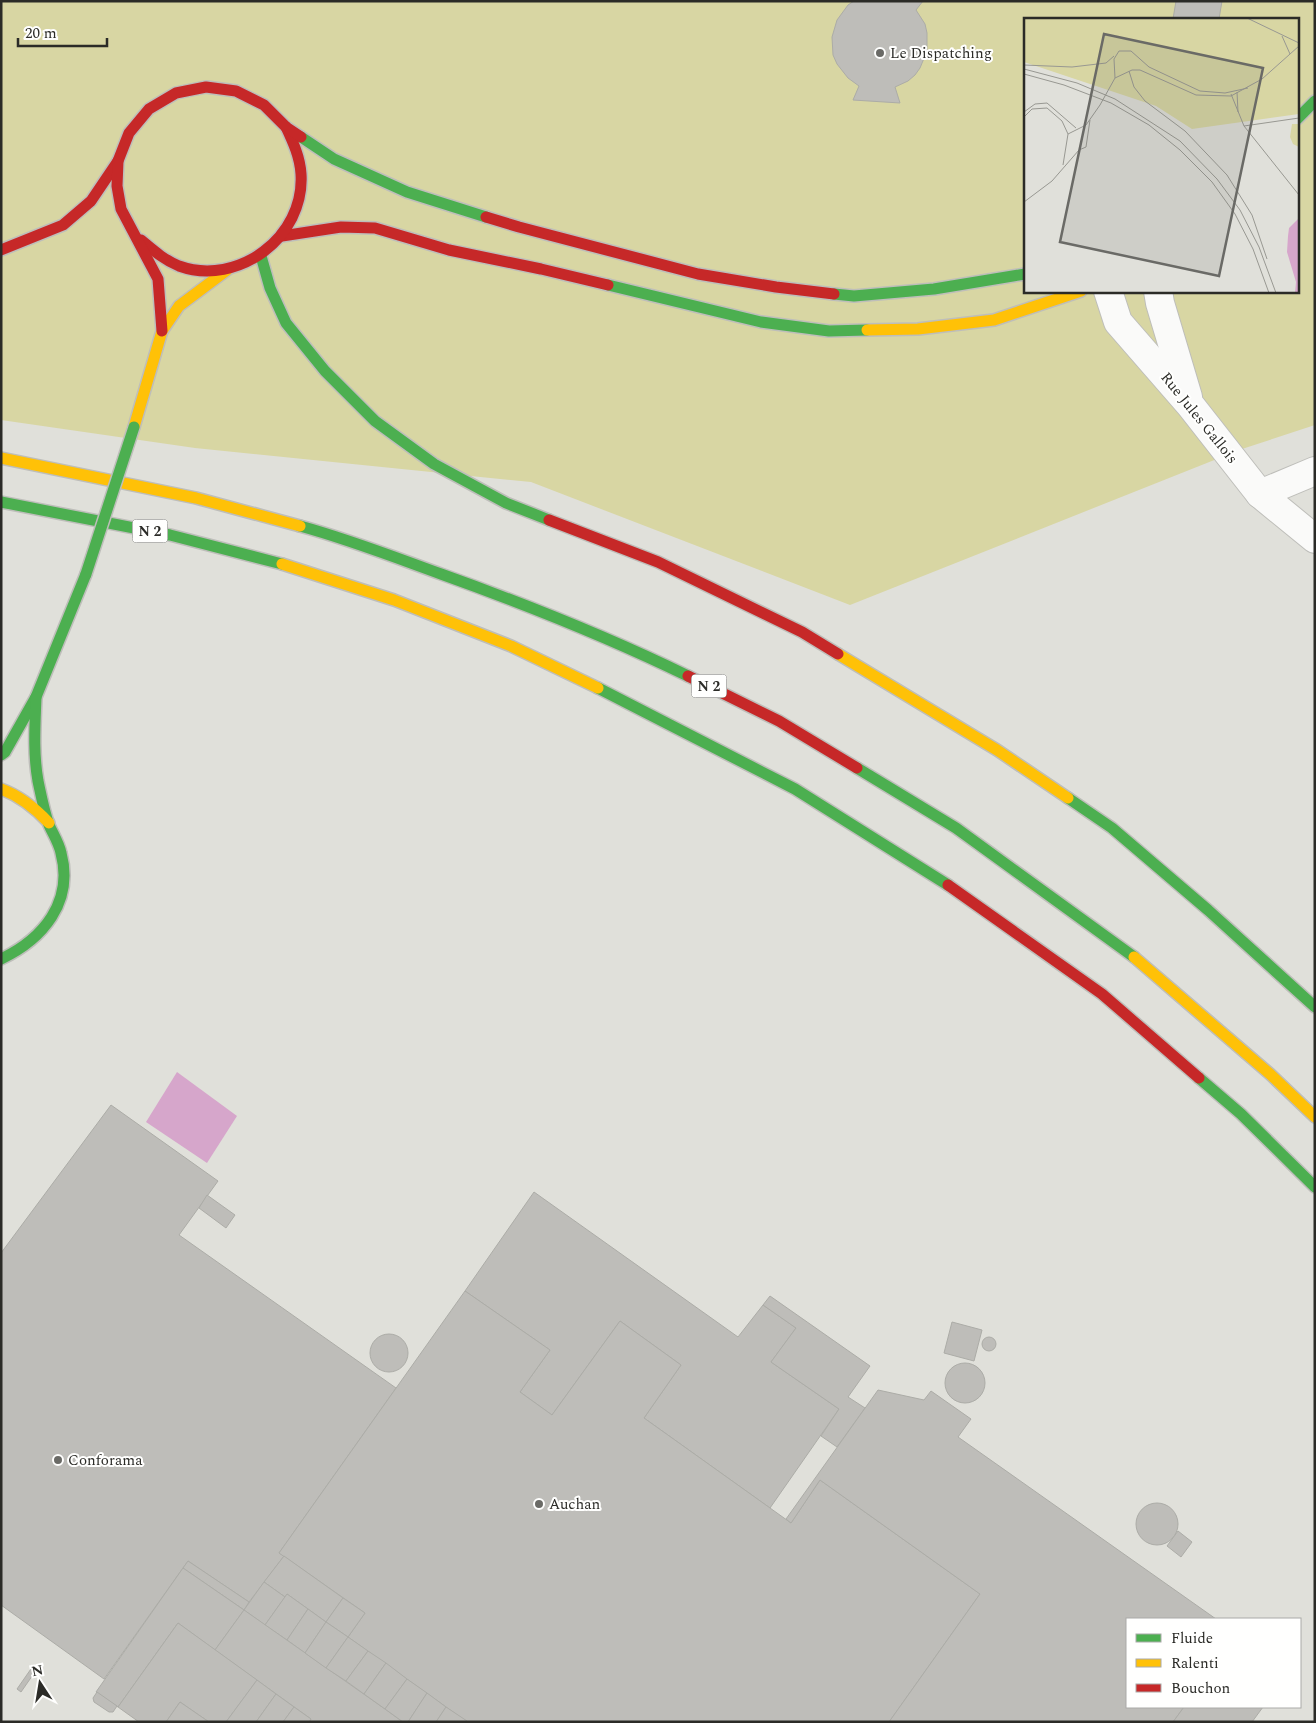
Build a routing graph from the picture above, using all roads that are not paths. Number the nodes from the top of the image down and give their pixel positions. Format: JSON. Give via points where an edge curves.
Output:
{"nodes":[{"id":1,"x":1315,"y":101,"type":"edge"},
{"id":2,"x":1298,"y":118,"type":"edge"},
{"id":3,"x":286,"y":127,"type":"junction"},
{"id":4,"x":118,"y":162,"type":"junction"},
{"id":5,"x":132,"y":230,"type":"junction"},
{"id":6,"x":282,"y":236,"type":"junction"},
{"id":7,"x":1,"y":250,"type":"edge"},
{"id":8,"x":261,"y":256,"type":"junction"},
{"id":9,"x":227,"y":270,"type":"junction"},
{"id":10,"x":1024,"y":274,"type":"edge"},
{"id":11,"x":1079,"y":292,"type":"edge"},
{"id":12,"x":1108,"y":292,"type":"edge"},
{"id":13,"x":1158,"y":292,"type":"edge"},
{"id":14,"x":162,"y":331,"type":"junction"},
{"id":15,"x":1191,"y":406,"type":"junction"},
{"id":16,"x":1,"y":458,"type":"edge"},
{"id":17,"x":1315,"y":471,"type":"edge"},
{"id":18,"x":1260,"y":494,"type":"junction"},
{"id":19,"x":1,"y":502,"type":"edge"},
{"id":20,"x":1315,"y":539,"type":"edge"},
{"id":21,"x":36,"y":697,"type":"junction"},
{"id":22,"x":1,"y":755,"type":"edge"},
{"id":23,"x":1,"y":789,"type":"edge"},
{"id":24,"x":49,"y":823,"type":"junction"},
{"id":25,"x":1,"y":959,"type":"edge"},
{"id":26,"x":1315,"y":1007,"type":"edge"},
{"id":27,"x":1315,"y":1117,"type":"edge"},
{"id":28,"x":1315,"y":1187,"type":"edge"}],
"edges":[{"from":1,"to":2,"type":"main road"},
{"from":3,"to":4,"type":"main road","via":[[264,105],[236,91],[206,87],[176,93],[149,109],[129,133]]},
{"from":3,"to":6,"type":"main road","via":[[298,153],[302,182],[296,211]]},
{"from":3,"to":10,"type":"main road","via":[[334,159],[407,192],[519,227],[698,274],[854,296],[934,289]]},
{"from":4,"to":5,"type":"main road","via":[[120,201]]},
{"from":4,"to":7,"type":"main road","via":[[91,201],[63,225]]},
{"from":5,"to":9,"type":"main road","via":[[150,250],[174,264],[200,271]]},
{"from":5,"to":14,"type":"main road","via":[[158,280]]},
{"from":6,"to":8,"type":"main road"},
{"from":6,"to":11,"type":"main road","via":[[342,227],[375,228],[448,250],[761,322],[829,331],[918,329],[994,320]]},
{"from":8,"to":9,"type":"main road"},
{"from":8,"to":26,"type":"main road","via":[[270,288],[286,323],[325,371],[375,421],[426,458],[506,503],[658,562],[802,632],[997,750],[1112,828]]},
{"from":9,"to":14,"type":"main road","via":[[179,306]]},
{"from":12,"to":15,"type":"street","name":"Rue Jules Gallois","via":[[1118,322]]},
{"from":13,"to":15,"type":"street"},
{"from":14,"to":21,"type":"main road","bridge":true,"via":[[86,574]]},
{"from":15,"to":18,"type":"street","name":"Rue Jules Gallois"},
{"from":16,"to":27,"type":"main road","number":"N 2","via":[[196,498],[333,536],[499,595],[631,648],[779,721],[956,828],[1135,958]]},
{"from":17,"to":18,"type":"street"},
{"from":18,"to":20,"type":"street","name":"Rue Jules Gallois"},
{"from":19,"to":28,"type":"main road","number":"N 2","via":[[170,535],[297,568],[394,600],[511,646],[650,713],[795,789],[944,882],[1102,994],[1241,1114]]},
{"from":21,"to":22,"type":"main road"},
{"from":21,"to":24,"type":"main road","via":[[38,780]]},
{"from":23,"to":24,"type":"main road","via":[[33,806]]},
{"from":24,"to":25,"type":"main road","via":[[62,857],[64,880],[59,902],[49,923],[34,940]]}]}
